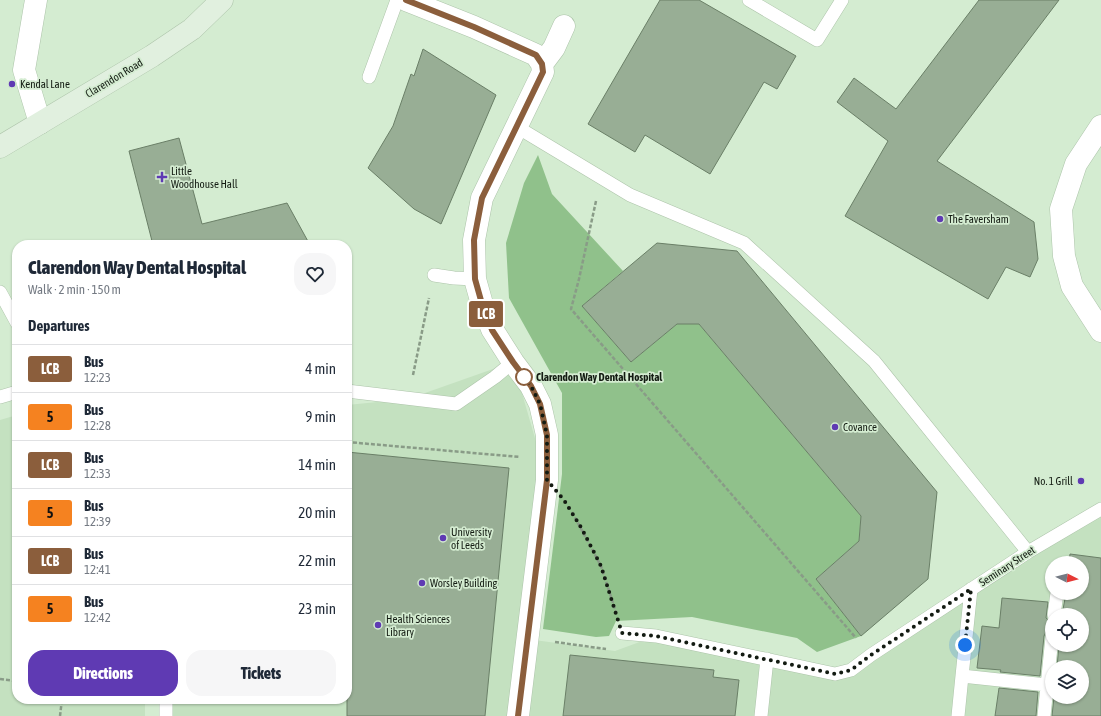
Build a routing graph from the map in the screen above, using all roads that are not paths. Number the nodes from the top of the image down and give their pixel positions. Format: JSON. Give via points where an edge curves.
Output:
{"nodes":[{"id":1,"x":36,"y":0,"type":"edge"},
{"id":2,"x":222,"y":0,"type":"edge"},
{"id":3,"x":397,"y":0,"type":"edge"},
{"id":4,"x":406,"y":0,"type":"edge"},
{"id":5,"x":749,"y":0,"type":"edge"},
{"id":6,"x":842,"y":0,"type":"edge"},
{"id":7,"x":564,"y":26,"type":"dead end"},
{"id":8,"x":542,"y":64,"type":"junction"},
{"id":9,"x":369,"y":77,"type":"dead end"},
{"id":10,"x":40,"y":123,"type":"junction"},
{"id":11,"x":1101,"y":126,"type":"edge"},
{"id":12,"x":517,"y":127,"type":"junction"},
{"id":13,"x":0,"y":147,"type":"edge"},
{"id":14,"x":434,"y":275,"type":"road end"},
{"id":15,"x":475,"y":279,"type":"junction"},
{"id":16,"x":0,"y":292,"type":"edge"},
{"id":17,"x":12,"y":314,"type":"edge"},
{"id":18,"x":1101,"y":331,"type":"edge"},
{"id":19,"x":513,"y":362,"type":"junction"},
{"id":20,"x":352,"y":392,"type":"edge"},
{"id":21,"x":12,"y":394,"type":"edge"},
{"id":22,"x":0,"y":398,"type":"edge"},
{"id":23,"x":1101,"y":509,"type":"edge"},
{"id":24,"x":1028,"y":552,"type":"junction"},
{"id":25,"x":971,"y":589,"type":"junction"},
{"id":26,"x":622,"y":633,"type":"road end"},
{"id":27,"x":767,"y":659,"type":"junction"},
{"id":28,"x":962,"y":676,"type":"junction"},
{"id":29,"x":1045,"y":685,"type":"edge"},
{"id":30,"x":166,"y":704,"type":"edge"},
{"id":31,"x":1045,"y":704,"type":"edge"},
{"id":32,"x":166,"y":716,"type":"edge"},
{"id":33,"x":518,"y":716,"type":"edge"},
{"id":34,"x":761,"y":716,"type":"edge"},
{"id":35,"x":958,"y":716,"type":"edge"},
{"id":36,"x":1044,"y":716,"type":"edge"}],
"edges":[{"from":1,"to":10,"type":"street","via":[[24,70]]},
{"from":2,"to":10,"type":"street","name":"Clarendon Road","via":[[192,29]]},
{"from":3,"to":9,"type":"lane"},
{"from":4,"to":8,"type":"street","via":[[536,55]]},
{"from":5,"to":6,"type":"lane","via":[[817,40]]},
{"from":7,"to":8,"type":"street","via":[[554,48]]},
{"from":8,"to":12,"type":"street","via":[[543,72]]},
{"from":10,"to":13,"type":"street","name":"Clarendon Road"},
{"from":11,"to":18,"type":"street","via":[[1076,164],[1062,209],[1064,256],[1072,286]]},
{"from":12,"to":15,"type":"street","via":[[482,198],[474,240]]},
{"from":12,"to":24,"type":"lane","via":[[630,195],[744,243],[874,361]]},
{"from":14,"to":15,"type":"lane"},
{"from":15,"to":19,"type":"street","via":[[492,330]]},
{"from":16,"to":17,"type":"lane"},
{"from":19,"to":20,"type":"lane","via":[[456,404]]},
{"from":19,"to":33,"type":"street","via":[[531,386],[540,404],[547,435],[547,480]]},
{"from":21,"to":22,"type":"lane"},
{"from":23,"to":24,"type":"lane","name":"Seminary Street"},
{"from":24,"to":25,"type":"lane","name":"Seminary Street"},
{"from":25,"to":27,"type":"lane","name":"Seminary Street","via":[[851,670],[835,674]]},
{"from":25,"to":28,"type":"lane"},
{"from":26,"to":27,"type":"lane","name":"Seminary Street","via":[[656,636]]},
{"from":27,"to":34,"type":"lane"},
{"from":28,"to":29,"type":"lane"},
{"from":28,"to":35,"type":"lane"},
{"from":30,"to":32,"type":"lane"},
{"from":31,"to":36,"type":"lane"}]}
